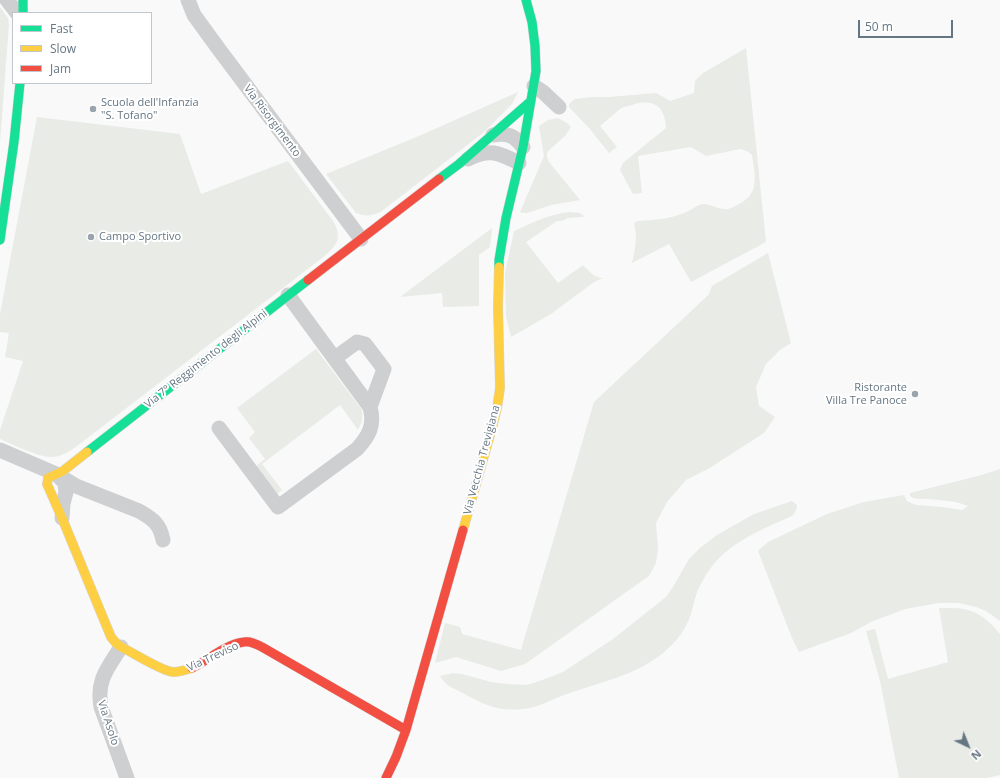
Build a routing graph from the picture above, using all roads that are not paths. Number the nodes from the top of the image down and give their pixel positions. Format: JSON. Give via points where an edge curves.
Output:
{"nodes":[{"id":1,"x":7,"y":0,"type":"edge"},
{"id":2,"x":23,"y":0,"type":"edge"},
{"id":3,"x":188,"y":0,"type":"edge"},
{"id":4,"x":526,"y":0,"type":"edge"},
{"id":5,"x":16,"y":12,"type":"edge"},
{"id":6,"x":23,"y":12,"type":"edge"},
{"id":7,"x":20,"y":84,"type":"edge"},
{"id":8,"x":534,"y":86,"type":"junction"},
{"id":9,"x":531,"y":101,"type":"junction"},
{"id":10,"x":559,"y":107,"type":"dead end"},
{"id":11,"x":493,"y":135,"type":"junction"},
{"id":12,"x":523,"y":147,"type":"junction"},
{"id":13,"x":519,"y":163,"type":"junction"},
{"id":14,"x":459,"y":164,"type":"junction"},
{"id":15,"x":0,"y":240,"type":"edge"},
{"id":16,"x":361,"y":240,"type":"junction"},
{"id":17,"x":288,"y":295,"type":"junction"},
{"id":18,"x":335,"y":358,"type":"junction"},
{"id":19,"x":370,"y":407,"type":"junction"},
{"id":20,"x":219,"y":428,"type":"dead end"},
{"id":21,"x":0,"y":450,"type":"edge"},
{"id":22,"x":49,"y":474,"type":"junction"},
{"id":23,"x":62,"y":518,"type":"joint"},
{"id":24,"x":163,"y":540,"type":"dead end"},
{"id":25,"x":121,"y":647,"type":"junction"},
{"id":26,"x":406,"y":730,"type":"junction"},
{"id":27,"x":127,"y":778,"type":"edge"},
{"id":28,"x":386,"y":778,"type":"edge"}],
"edges":[{"from":1,"to":5,"type":"street"},
{"from":2,"to":6,"type":"street"},
{"from":3,"to":16,"type":"street","name":"Via Risorgimento","via":[[194,15]]},
{"from":4,"to":8,"type":"street","name":"Via Vecchia Trevigiana","via":[[535,46]]},
{"from":7,"to":15,"type":"street"},
{"from":8,"to":9,"type":"street","name":"Via Vecchia Trevigiana"},
{"from":8,"to":10,"type":"street"},
{"from":9,"to":11,"type":"street","name":"Via 7° Reggimento degli Alpini"},
{"from":9,"to":12,"type":"street","name":"Via Vecchia Trevigiana"},
{"from":11,"to":12,"type":"street","via":[[514,137]]},
{"from":11,"to":14,"type":"street","name":"Via 7° Reggimento degli Alpini"},
{"from":12,"to":13,"type":"street","name":"Via Vecchia Trevigiana"},
{"from":13,"to":14,"type":"street","name":"Via 7° Reggimento degli Alpini","via":[[500,154],[485,153]]},
{"from":13,"to":26,"type":"street","name":"Via Vecchia Trevigiana","via":[[499,260],[500,388],[497,408]]},
{"from":14,"to":16,"type":"street","name":"Via 7° Reggimento degli Alpini"},
{"from":16,"to":17,"type":"street","name":"Via 7° Reggimento degli Alpini"},
{"from":17,"to":18,"type":"street"},
{"from":17,"to":22,"type":"street","name":"Via 7° Reggimento degli Alpini","via":[[63,471]]},
{"from":18,"to":19,"type":"street"},
{"from":18,"to":19,"type":"street","via":[[357,342],[365,344],[384,369]]},
{"from":19,"to":20,"type":"street","via":[[372,423],[364,441],[278,507]]},
{"from":21,"to":22,"type":"street"},
{"from":22,"to":23,"type":"street","name":"Via Treviso","via":[[64,483],[66,492]]},
{"from":22,"to":24,"type":"street","via":[[148,516],[156,522]]},
{"from":23,"to":25,"type":"street","name":"Via Treviso","via":[[111,637]]},
{"from":25,"to":26,"type":"street","name":"Via Treviso","via":[[173,672],[191,668],[234,645],[254,643]]},
{"from":25,"to":27,"type":"street","name":"Via Asolo","via":[[102,680],[100,698]]},
{"from":26,"to":28,"type":"street","name":"Via Vecchia Trevigiana"}]}
